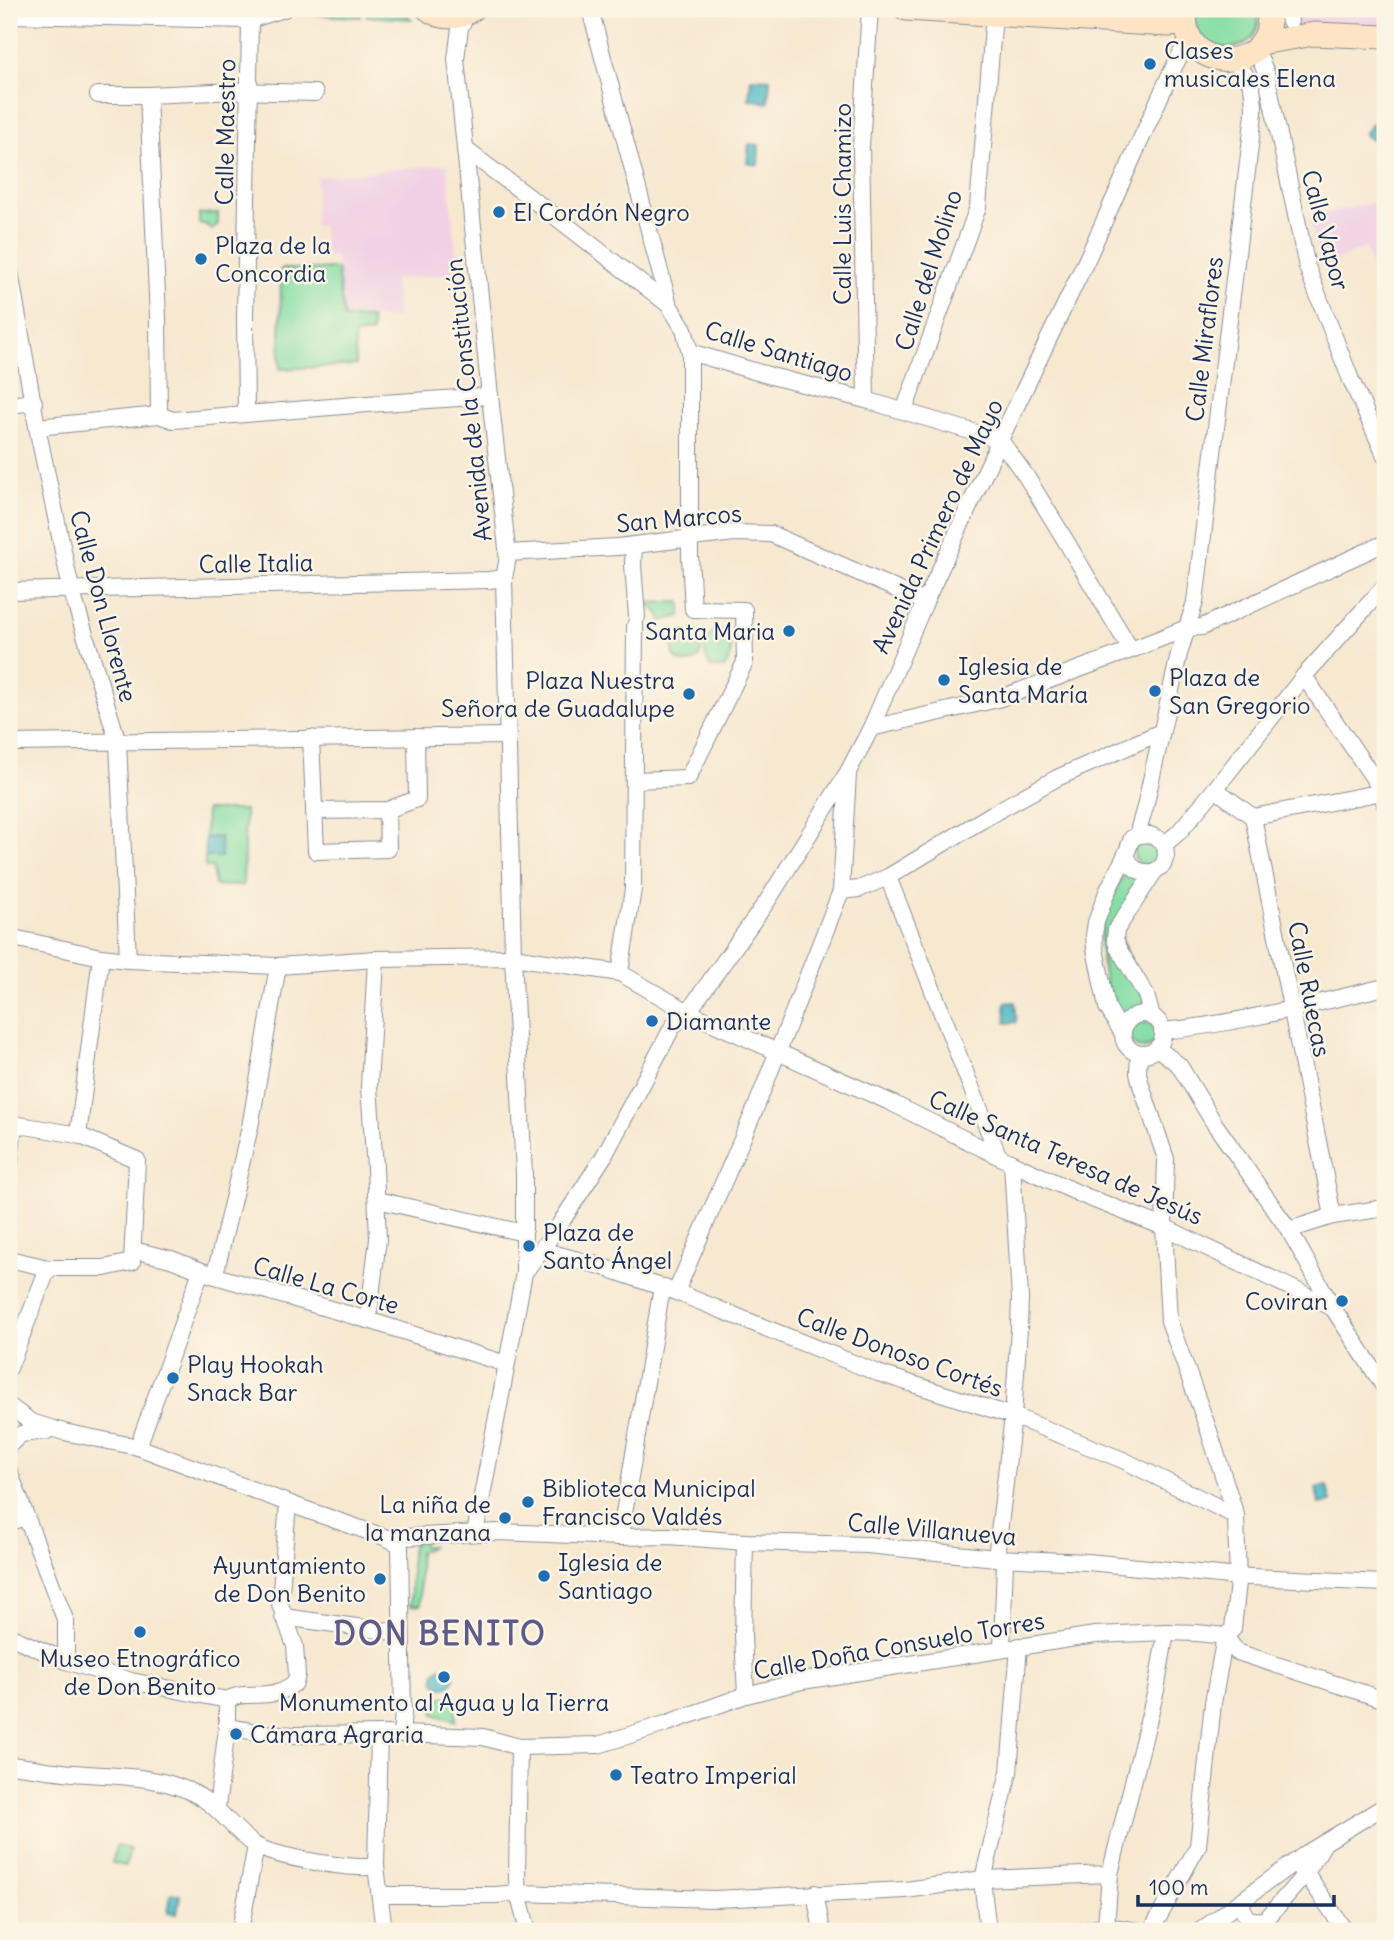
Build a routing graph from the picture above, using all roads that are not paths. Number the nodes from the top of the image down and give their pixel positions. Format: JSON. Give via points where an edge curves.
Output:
{"nodes":[{"id":1,"x":284,"y":9,"type":"edge"},
{"id":2,"x":590,"y":9,"type":"edge"},
{"id":3,"x":870,"y":9,"type":"edge"},
{"id":4,"x":906,"y":9,"type":"edge"},
{"id":5,"x":1268,"y":9,"type":"edge"},
{"id":6,"x":470,"y":10,"type":"edge"},
{"id":7,"x":430,"y":11,"type":"edge"},
{"id":8,"x":9,"y":15,"type":"edge"},
{"id":9,"x":994,"y":15,"type":"junction"},
{"id":10,"x":250,"y":20,"type":"junction"},
{"id":11,"x":1274,"y":28,"type":"edge"},
{"id":12,"x":1182,"y":29,"type":"edge"},
{"id":13,"x":1385,"y":37,"type":"edge"},
{"id":14,"x":456,"y":60,"type":"junction"},
{"id":15,"x":1233,"y":60,"type":"junction"},
{"id":16,"x":1266,"y":73,"type":"junction"},
{"id":17,"x":249,"y":92,"type":"junction"},
{"id":18,"x":315,"y":93,"type":"dead end"},
{"id":19,"x":98,"y":95,"type":"dead end"},
{"id":20,"x":148,"y":96,"type":"junction"},
{"id":21,"x":1277,"y":129,"type":"junction"},
{"id":22,"x":1253,"y":131,"type":"junction"},
{"id":23,"x":466,"y":150,"type":"junction"},
{"id":24,"x":486,"y":166,"type":"junction"},
{"id":25,"x":469,"y":185,"type":"junction"},
{"id":26,"x":9,"y":266,"type":"edge"},
{"id":27,"x":669,"y":306,"type":"junction"},
{"id":28,"x":690,"y":352,"type":"junction"},
{"id":29,"x":490,"y":396,"type":"junction"},
{"id":30,"x":866,"y":400,"type":"junction"},
{"id":31,"x":34,"y":402,"type":"junction"},
{"id":32,"x":9,"y":405,"type":"edge"},
{"id":33,"x":904,"y":411,"type":"junction"},
{"id":34,"x":246,"y":413,"type":"junction"},
{"id":35,"x":159,"y":415,"type":"junction"},
{"id":36,"x":37,"y":427,"type":"junction"},
{"id":37,"x":1000,"y":439,"type":"junction"},
{"id":38,"x":1385,"y":456,"type":"edge"},
{"id":39,"x":690,"y":538,"type":"junction"},
{"id":40,"x":1385,"y":543,"type":"edge"},
{"id":41,"x":634,"y":545,"type":"junction"},
{"id":42,"x":507,"y":553,"type":"junction"},
{"id":43,"x":504,"y":578,"type":"junction"},
{"id":44,"x":71,"y":589,"type":"junction"},
{"id":45,"x":1385,"y":589,"type":"edge"},
{"id":46,"x":9,"y":591,"type":"edge"},
{"id":47,"x":925,"y":603,"type":"junction"},
{"id":48,"x":1187,"y":628,"type":"junction"},
{"id":49,"x":1164,"y":637,"type":"junction"},
{"id":50,"x":1131,"y":650,"type":"junction"},
{"id":51,"x":1179,"y":654,"type":"junction"},
{"id":52,"x":1304,"y":676,"type":"junction"},
{"id":53,"x":879,"y":709,"type":"junction"},
{"id":54,"x":892,"y":723,"type":"junction"},
{"id":55,"x":871,"y":728,"type":"junction"},
{"id":56,"x":1161,"y":732,"type":"junction"},
{"id":57,"x":506,"y":736,"type":"junction"},
{"id":58,"x":416,"y":737,"type":"junction"},
{"id":59,"x":312,"y":738,"type":"junction"},
{"id":60,"x":118,"y":742,"type":"junction"},
{"id":61,"x":9,"y":743,"type":"edge"},
{"id":62,"x":848,"y":772,"type":"junction"},
{"id":63,"x":634,"y":780,"type":"junction"},
{"id":64,"x":1215,"y":789,"type":"junction"},
{"id":65,"x":1384,"y":799,"type":"edge"},
{"id":66,"x":387,"y":810,"type":"junction"},
{"id":67,"x":314,"y":811,"type":"junction"},
{"id":68,"x":1253,"y":817,"type":"junction"},
{"id":69,"x":1135,"y":837,"type":"junction"},
{"id":70,"x":1166,"y":850,"type":"junction"},
{"id":71,"x":1126,"y":854,"type":"junction"},
{"id":72,"x":1154,"y":872,"type":"junction"},
{"id":73,"x":888,"y":877,"type":"junction"},
{"id":74,"x":841,"y":891,"type":"junction"},
{"id":75,"x":9,"y":937,"type":"edge"},
{"id":76,"x":102,"y":957,"type":"junction"},
{"id":77,"x":513,"y":957,"type":"junction"},
{"id":78,"x":376,"y":959,"type":"junction"},
{"id":79,"x":128,"y":960,"type":"junction"},
{"id":80,"x":278,"y":966,"type":"junction"},
{"id":81,"x":620,"y":973,"type":"junction"},
{"id":82,"x":1385,"y":987,"type":"edge"},
{"id":83,"x":1291,"y":1009,"type":"junction"},
{"id":84,"x":688,"y":1012,"type":"junction"},
{"id":85,"x":1152,"y":1017,"type":"junction"},
{"id":86,"x":1123,"y":1034,"type":"junction"},
{"id":87,"x":1161,"y":1039,"type":"junction"},
{"id":88,"x":777,"y":1052,"type":"junction"},
{"id":89,"x":1139,"y":1054,"type":"junction"},
{"id":90,"x":78,"y":1135,"type":"junction"},
{"id":91,"x":1005,"y":1159,"type":"junction"},
{"id":92,"x":9,"y":1171,"type":"edge"},
{"id":93,"x":377,"y":1200,"type":"junction"},
{"id":94,"x":1385,"y":1208,"type":"edge"},
{"id":95,"x":1333,"y":1216,"type":"junction"},
{"id":96,"x":1164,"y":1227,"type":"junction"},
{"id":97,"x":1289,"y":1230,"type":"junction"},
{"id":98,"x":524,"y":1233,"type":"junction"},
{"id":99,"x":543,"y":1247,"type":"junction"},
{"id":100,"x":133,"y":1250,"type":"junction"},
{"id":101,"x":9,"y":1259,"type":"edge"},
{"id":102,"x":48,"y":1268,"type":"junction"},
{"id":103,"x":207,"y":1273,"type":"junction"},
{"id":104,"x":524,"y":1273,"type":"junction"},
{"id":105,"x":669,"y":1290,"type":"junction"},
{"id":106,"x":1333,"y":1308,"type":"junction"},
{"id":107,"x":368,"y":1320,"type":"junction"},
{"id":108,"x":506,"y":1364,"type":"junction"},
{"id":109,"x":9,"y":1368,"type":"edge"},
{"id":110,"x":1385,"y":1388,"type":"edge"},
{"id":111,"x":13,"y":1410,"type":"edge"},
{"id":112,"x":1013,"y":1416,"type":"junction"},
{"id":113,"x":64,"y":1432,"type":"junction"},
{"id":114,"x":15,"y":1439,"type":"edge"},
{"id":115,"x":138,"y":1447,"type":"junction"},
{"id":116,"x":9,"y":1471,"type":"edge"},
{"id":117,"x":288,"y":1503,"type":"junction"},
{"id":118,"x":1236,"y":1516,"type":"junction"},
{"id":119,"x":26,"y":1517,"type":"junction"},
{"id":120,"x":9,"y":1522,"type":"edge"},
{"id":121,"x":475,"y":1532,"type":"junction"},
{"id":122,"x":620,"y":1537,"type":"junction"},
{"id":123,"x":398,"y":1540,"type":"junction"},
{"id":124,"x":745,"y":1542,"type":"junction"},
{"id":125,"x":1000,"y":1558,"type":"junction"},
{"id":126,"x":1238,"y":1576,"type":"junction"},
{"id":127,"x":1385,"y":1583,"type":"edge"},
{"id":128,"x":283,"y":1617,"type":"junction"},
{"id":129,"x":1166,"y":1632,"type":"junction"},
{"id":130,"x":401,"y":1633,"type":"junction"},
{"id":131,"x":9,"y":1636,"type":"edge"},
{"id":132,"x":1225,"y":1636,"type":"junction"},
{"id":133,"x":1019,"y":1646,"type":"junction"},
{"id":134,"x":1002,"y":1648,"type":"junction"},
{"id":135,"x":66,"y":1661,"type":"junction"},
{"id":136,"x":746,"y":1695,"type":"junction"},
{"id":137,"x":228,"y":1700,"type":"junction"},
{"id":138,"x":1385,"y":1700,"type":"edge"},
{"id":139,"x":402,"y":1713,"type":"junction"},
{"id":140,"x":227,"y":1727,"type":"junction"},
{"id":141,"x":391,"y":1734,"type":"junction"},
{"id":142,"x":447,"y":1735,"type":"junction"},
{"id":143,"x":519,"y":1747,"type":"junction"},
{"id":144,"x":9,"y":1765,"type":"edge"},
{"id":145,"x":1385,"y":1806,"type":"edge"},
{"id":146,"x":217,"y":1808,"type":"junction"},
{"id":147,"x":1326,"y":1841,"type":"junction"},
{"id":148,"x":256,"y":1846,"type":"junction"},
{"id":149,"x":376,"y":1867,"type":"junction"},
{"id":150,"x":1284,"y":1869,"type":"junction"},
{"id":151,"x":1306,"y":1872,"type":"junction"},
{"id":152,"x":1110,"y":1874,"type":"junction"},
{"id":153,"x":983,"y":1880,"type":"junction"},
{"id":154,"x":1256,"y":1891,"type":"junction"},
{"id":155,"x":518,"y":1893,"type":"junction"},
{"id":156,"x":815,"y":1894,"type":"junction"},
{"id":157,"x":380,"y":1895,"type":"junction"},
{"id":158,"x":1242,"y":1901,"type":"junction"},
{"id":159,"x":1264,"y":1922,"type":"edge"},
{"id":160,"x":1106,"y":1926,"type":"junction"},
{"id":161,"x":240,"y":1931,"type":"edge"},
{"id":162,"x":384,"y":1931,"type":"edge"},
{"id":163,"x":528,"y":1931,"type":"edge"},
{"id":164,"x":822,"y":1931,"type":"edge"},
{"id":165,"x":988,"y":1931,"type":"edge"},
{"id":166,"x":1081,"y":1931,"type":"edge"},
{"id":167,"x":1138,"y":1931,"type":"edge"},
{"id":168,"x":1151,"y":1931,"type":"edge"},
{"id":169,"x":1200,"y":1931,"type":"edge"},
{"id":170,"x":1345,"y":1931,"type":"edge"}],
"edges":[{"from":1,"to":10,"type":"street"},
{"from":2,"to":27,"type":"street"},
{"from":3,"to":30,"type":"street","name":"Calle Luis Chamizo","via":[[861,146]]},
{"from":4,"to":9,"type":"main road"},
{"from":5,"to":11,"type":"main road","via":[[1266,33]]},
{"from":6,"to":7,"type":"main road","via":[[457,17]]},
{"from":6,"to":14,"type":"street","name":"Avenida de la Constitución","via":[[460,28]]},
{"from":7,"to":14,"type":"street","name":"Avenida de la Constitución","via":[[443,26]]},
{"from":8,"to":10,"type":"street"},
{"from":9,"to":12,"type":"main road"},
{"from":9,"to":33,"type":"street","name":"Calle del Molino","via":[[978,207]]},
{"from":10,"to":17,"type":"street","name":"Calle Maestro"},
{"from":11,"to":13,"type":"main road"},
{"from":11,"to":15,"type":"main road","via":[[1250,54]]},
{"from":11,"to":16,"type":"street","name":"Calle Vapor"},
{"from":11,"to":16,"type":"street"},
{"from":12,"to":15,"type":"main road","via":[[1200,51]]},
{"from":12,"to":37,"type":"street","name":"Avenida Primero de Mayo","via":[[1088,257]]},
{"from":14,"to":23,"type":"street","name":"Avenida de la Constitución"},
{"from":15,"to":22,"type":"street","name":"Calle Miraflores","via":[[1250,78]]},
{"from":16,"to":21,"type":"street","name":"Calle Vapor"},
{"from":17,"to":18,"type":"street"},
{"from":17,"to":20,"type":"street"},
{"from":17,"to":34,"type":"street","name":"Calle Maestro"},
{"from":19,"to":20,"type":"street"},
{"from":20,"to":35,"type":"street"},
{"from":21,"to":22,"type":"street"},
{"from":21,"to":38,"type":"street","name":"Calle Vapor","via":[[1307,267]]},
{"from":22,"to":48,"type":"street","name":"Calle Miraflores","via":[[1195,602]]},
{"from":23,"to":24,"type":"street","name":"Calle Santiago"},
{"from":23,"to":25,"type":"street","name":"Avenida de la Constitución"},
{"from":24,"to":25,"type":"street"},
{"from":24,"to":27,"type":"street","name":"Calle Santiago"},
{"from":25,"to":29,"type":"street","name":"Avenida de la Constitución"},
{"from":26,"to":31,"type":"street","name":"Calle Don Llorente"},
{"from":27,"to":28,"type":"street","name":"Calle Santiago","via":[[684,328]]},
{"from":28,"to":30,"type":"street","name":"Calle Santiago"},
{"from":28,"to":39,"type":"street"},
{"from":29,"to":34,"type":"street"},
{"from":29,"to":42,"type":"street","name":"Avenida de la Constitución"},
{"from":30,"to":33,"type":"street","name":"Calle Santiago"},
{"from":31,"to":32,"type":"street"},
{"from":31,"to":36,"type":"street","name":"Calle Don Llorente"},
{"from":33,"to":37,"type":"street","name":"Calle Santiago"},
{"from":34,"to":35,"type":"street","via":[[173,420]]},
{"from":35,"to":36,"type":"street"},
{"from":36,"to":44,"type":"street","name":"Calle Don Llorente"},
{"from":37,"to":47,"type":"street","name":"Avenida Primero de Mayo"},
{"from":37,"to":50,"type":"street"},
{"from":39,"to":41,"type":"street","name":"San Marcos"},
{"from":39,"to":47,"type":"street","name":"San Marcos","via":[[771,534]]},
{"from":39,"to":63,"type":"street","via":[[693,609],[744,610],[745,662],[688,778]]},
{"from":40,"to":48,"type":"street","via":[[1202,627]]},
{"from":41,"to":42,"type":"street","name":"San Marcos"},
{"from":41,"to":63,"type":"street"},
{"from":42,"to":43,"type":"street","name":"Avenida de la Constitución"},
{"from":43,"to":44,"type":"street","name":"Calle Italia"},
{"from":43,"to":57,"type":"street","name":"Avenida de la Constitución"},
{"from":44,"to":46,"type":"street","name":"Calle Italia"},
{"from":44,"to":60,"type":"street","name":"Calle Don Llorente"},
{"from":45,"to":52,"type":"street"},
{"from":47,"to":53,"type":"street","name":"Avenida Primero de Mayo"},
{"from":48,"to":49,"type":"street"},
{"from":48,"to":51,"type":"street"},
{"from":49,"to":50,"type":"street"},
{"from":49,"to":51,"type":"street"},
{"from":50,"to":54,"type":"street","via":[[998,699]]},
{"from":51,"to":56,"type":"street"},
{"from":52,"to":64,"type":"street"},
{"from":52,"to":65,"type":"street"},
{"from":53,"to":54,"type":"street"},
{"from":53,"to":55,"type":"street","name":"Avenida Primero de Mayo"},
{"from":54,"to":55,"type":"street"},
{"from":55,"to":62,"type":"street","name":"Avenida Primero de Mayo"},
{"from":56,"to":69,"type":"street"},
{"from":56,"to":73,"type":"street","via":[[1057,778]]},
{"from":57,"to":58,"type":"street"},
{"from":57,"to":77,"type":"street","name":"Avenida de la Constitución"},
{"from":58,"to":59,"type":"street"},
{"from":58,"to":66,"type":"street","via":[[417,799]]},
{"from":59,"to":60,"type":"street"},
{"from":59,"to":67,"type":"street"},
{"from":60,"to":61,"type":"street"},
{"from":60,"to":79,"type":"street","name":"Calle Don Llorente"},
{"from":62,"to":74,"type":"street"},
{"from":62,"to":84,"type":"street","name":"Avenida Primero de Mayo","via":[[768,900]]},
{"from":63,"to":81,"type":"street","via":[[633,889]]},
{"from":64,"to":68,"type":"street"},
{"from":64,"to":70,"type":"street"},
{"from":65,"to":68,"type":"street"},
{"from":66,"to":67,"type":"street"},
{"from":66,"to":67,"type":"street","via":[[388,849],[316,851]]},
{"from":68,"to":83,"type":"street","name":"Calle Ruecas"},
{"from":69,"to":70,"type":"street","via":[[1152,835]]},
{"from":69,"to":71,"type":"street"},
{"from":70,"to":72,"type":"street","via":[[1163,865]]},
{"from":71,"to":72,"type":"street","via":[[1135,870]]},
{"from":71,"to":86,"type":"street","via":[[1107,892],[1094,934],[1107,1007]]},
{"from":72,"to":85,"type":"street","via":[[1116,930],[1115,939],[1146,995]]},
{"from":73,"to":74,"type":"street"},
{"from":73,"to":91,"type":"street"},
{"from":74,"to":88,"type":"street"},
{"from":75,"to":76,"type":"street"},
{"from":76,"to":79,"type":"street"},
{"from":76,"to":90,"type":"street"},
{"from":77,"to":78,"type":"street"},
{"from":77,"to":81,"type":"street"},
{"from":77,"to":98,"type":"street","name":"Avenida de la Constitución"},
{"from":78,"to":80,"type":"street"},
{"from":78,"to":93,"type":"street","via":[[369,1087]]},
{"from":79,"to":80,"type":"street"},
{"from":80,"to":103,"type":"street","via":[[250,1127],[216,1265]]},
{"from":81,"to":84,"type":"street","name":"Calle Santa Teresa de Jesús"},
{"from":82,"to":83,"type":"street"},
{"from":83,"to":87,"type":"street","via":[[1181,1029]]},
{"from":83,"to":95,"type":"street","name":"Calle Ruecas"},
{"from":84,"to":88,"type":"street","name":"Calle Santa Teresa de Jesús"},
{"from":84,"to":99,"type":"street","name":"Avenida Primero de Mayo","via":[[673,1026],[604,1156]]},
{"from":85,"to":86,"type":"street","via":[[1133,1017]]},
{"from":85,"to":87,"type":"street","via":[[1160,1025]]},
{"from":86,"to":89,"type":"street","via":[[1126,1044]]},
{"from":87,"to":89,"type":"street","via":[[1149,1053]]},
{"from":87,"to":97,"type":"street"},
{"from":88,"to":91,"type":"street","name":"Calle Santa Teresa de Jesús"},
{"from":88,"to":105,"type":"street","via":[[756,1107]]},
{"from":89,"to":96,"type":"street","via":[[1141,1085],[1166,1159]]},
{"from":90,"to":92,"type":"street","via":[[14,1124]]},
{"from":90,"to":100,"type":"street","via":[[136,1160]]},
{"from":91,"to":96,"type":"street","name":"Calle Santa Teresa de Jesús"},
{"from":91,"to":112,"type":"street","via":[[1020,1298]]},
{"from":93,"to":98,"type":"street"},
{"from":93,"to":107,"type":"street","via":[[378,1239]]},
{"from":94,"to":95,"type":"street"},
{"from":95,"to":97,"type":"street"},
{"from":96,"to":106,"type":"street","name":"Calle Santa Teresa de Jesús"},
{"from":96,"to":118,"type":"street","via":[[1169,1321]]},
{"from":97,"to":106,"type":"street"},
{"from":98,"to":104,"type":"street","name":"Avenida de la Constitución"},
{"from":99,"to":104,"type":"street","name":"Avenida Primero de Mayo"},
{"from":99,"to":105,"type":"street","name":"Calle Donoso Cortés"},
{"from":100,"to":102,"type":"street","via":[[132,1262],[104,1268]]},
{"from":100,"to":103,"type":"street","name":"Calle La Corte"},
{"from":101,"to":102,"type":"street"},
{"from":102,"to":109,"type":"street"},
{"from":103,"to":107,"type":"street","name":"Calle La Corte"},
{"from":103,"to":115,"type":"street"},
{"from":104,"to":108,"type":"street"},
{"from":105,"to":112,"type":"street","name":"Calle Donoso Cortés","via":[[878,1373]]},
{"from":105,"to":122,"type":"street"},
{"from":106,"to":110,"type":"street"},
{"from":107,"to":108,"type":"street","name":"Calle La Corte"},
{"from":108,"to":121,"type":"street"},
{"from":111,"to":113,"type":"street","via":[[31,1422]]},
{"from":111,"to":114,"type":"street","via":[[18,1424]]},
{"from":112,"to":118,"type":"street","name":"Calle Donoso Cortés","via":[[1123,1460]]},
{"from":112,"to":125,"type":"street"},
{"from":113,"to":114,"type":"street","via":[[37,1431]]},
{"from":113,"to":115,"type":"street"},
{"from":115,"to":117,"type":"street"},
{"from":116,"to":119,"type":"street"},
{"from":117,"to":123,"type":"street"},
{"from":117,"to":128,"type":"street","via":[[280,1604]]},
{"from":118,"to":126,"type":"street"},
{"from":119,"to":120,"type":"street"},
{"from":119,"to":135,"type":"street","via":[[66,1622]]},
{"from":121,"to":122,"type":"street","name":"Calle Villanueva"},
{"from":121,"to":123,"type":"street","name":"Calle Villanueva"},
{"from":122,"to":124,"type":"street","name":"Calle Villanueva"},
{"from":123,"to":130,"type":"street"},
{"from":124,"to":125,"type":"street","name":"Calle Villanueva","via":[[867,1545]]},
{"from":124,"to":136,"type":"street"},
{"from":125,"to":126,"type":"street","name":"Calle Villanueva"},
{"from":125,"to":134,"type":"street"},
{"from":126,"to":127,"type":"street","name":"Calle Villanueva"},
{"from":126,"to":132,"type":"street","via":[[1233,1629]]},
{"from":128,"to":130,"type":"street"},
{"from":128,"to":137,"type":"street","via":[[295,1646],[295,1683],[271,1694]]},
{"from":129,"to":132,"type":"street","name":"Calle Doña Consuelo Torres"},
{"from":129,"to":133,"type":"street","name":"Calle Doña Consuelo Torres","via":[[1096,1634]]},
{"from":129,"to":152,"type":"street"},
{"from":130,"to":139,"type":"street"},
{"from":131,"to":135,"type":"street"},
{"from":132,"to":138,"type":"street","via":[[1237,1651]]},
{"from":132,"to":168,"type":"street","via":[[1198,1846]]},
{"from":133,"to":134,"type":"street","name":"Calle Doña Consuelo Torres"},
{"from":133,"to":153,"type":"street","via":[[1009,1772]]},
{"from":134,"to":136,"type":"street","name":"Calle Doña Consuelo Torres","via":[[802,1681]]},
{"from":135,"to":137,"type":"street","via":[[131,1681]]},
{"from":136,"to":143,"type":"street","name":"Calle Doña Consuelo Torres","via":[[598,1745]]},
{"from":137,"to":140,"type":"street"},
{"from":139,"to":141,"type":"street"},
{"from":139,"to":142,"type":"street","via":[[417,1725]]},
{"from":140,"to":141,"type":"street","via":[[295,1735]]},
{"from":140,"to":146,"type":"street"},
{"from":141,"to":142,"type":"street"},
{"from":141,"to":149,"type":"street"},
{"from":142,"to":143,"type":"street","name":"Calle Doña Consuelo Torres","via":[[483,1737]]},
{"from":143,"to":155,"type":"street"},
{"from":144,"to":146,"type":"street","via":[[159,1781],[198,1794]]},
{"from":145,"to":147,"type":"street"},
{"from":146,"to":148,"type":"street"},
{"from":147,"to":150,"type":"street"},
{"from":147,"to":151,"type":"street"},
{"from":148,"to":149,"type":"street","via":[[317,1862]]},
{"from":148,"to":161,"type":"street"},
{"from":149,"to":157,"type":"street"},
{"from":150,"to":151,"type":"street"},
{"from":150,"to":154,"type":"street"},
{"from":151,"to":159,"type":"street"},
{"from":151,"to":170,"type":"street"},
{"from":152,"to":153,"type":"street"},
{"from":152,"to":160,"type":"street"},
{"from":153,"to":156,"type":"street","via":[[906,1890]]},
{"from":153,"to":165,"type":"street"},
{"from":154,"to":158,"type":"street"},
{"from":154,"to":159,"type":"street","via":[[1271,1906]]},
{"from":155,"to":156,"type":"street","via":[[715,1899]]},
{"from":155,"to":157,"type":"street"},
{"from":155,"to":163,"type":"street"},
{"from":156,"to":164,"type":"street"},
{"from":157,"to":162,"type":"street"},
{"from":158,"to":159,"type":"street","via":[[1247,1918]]},
{"from":158,"to":169,"type":"street"},
{"from":160,"to":166,"type":"street"},
{"from":160,"to":167,"type":"street"}]}
